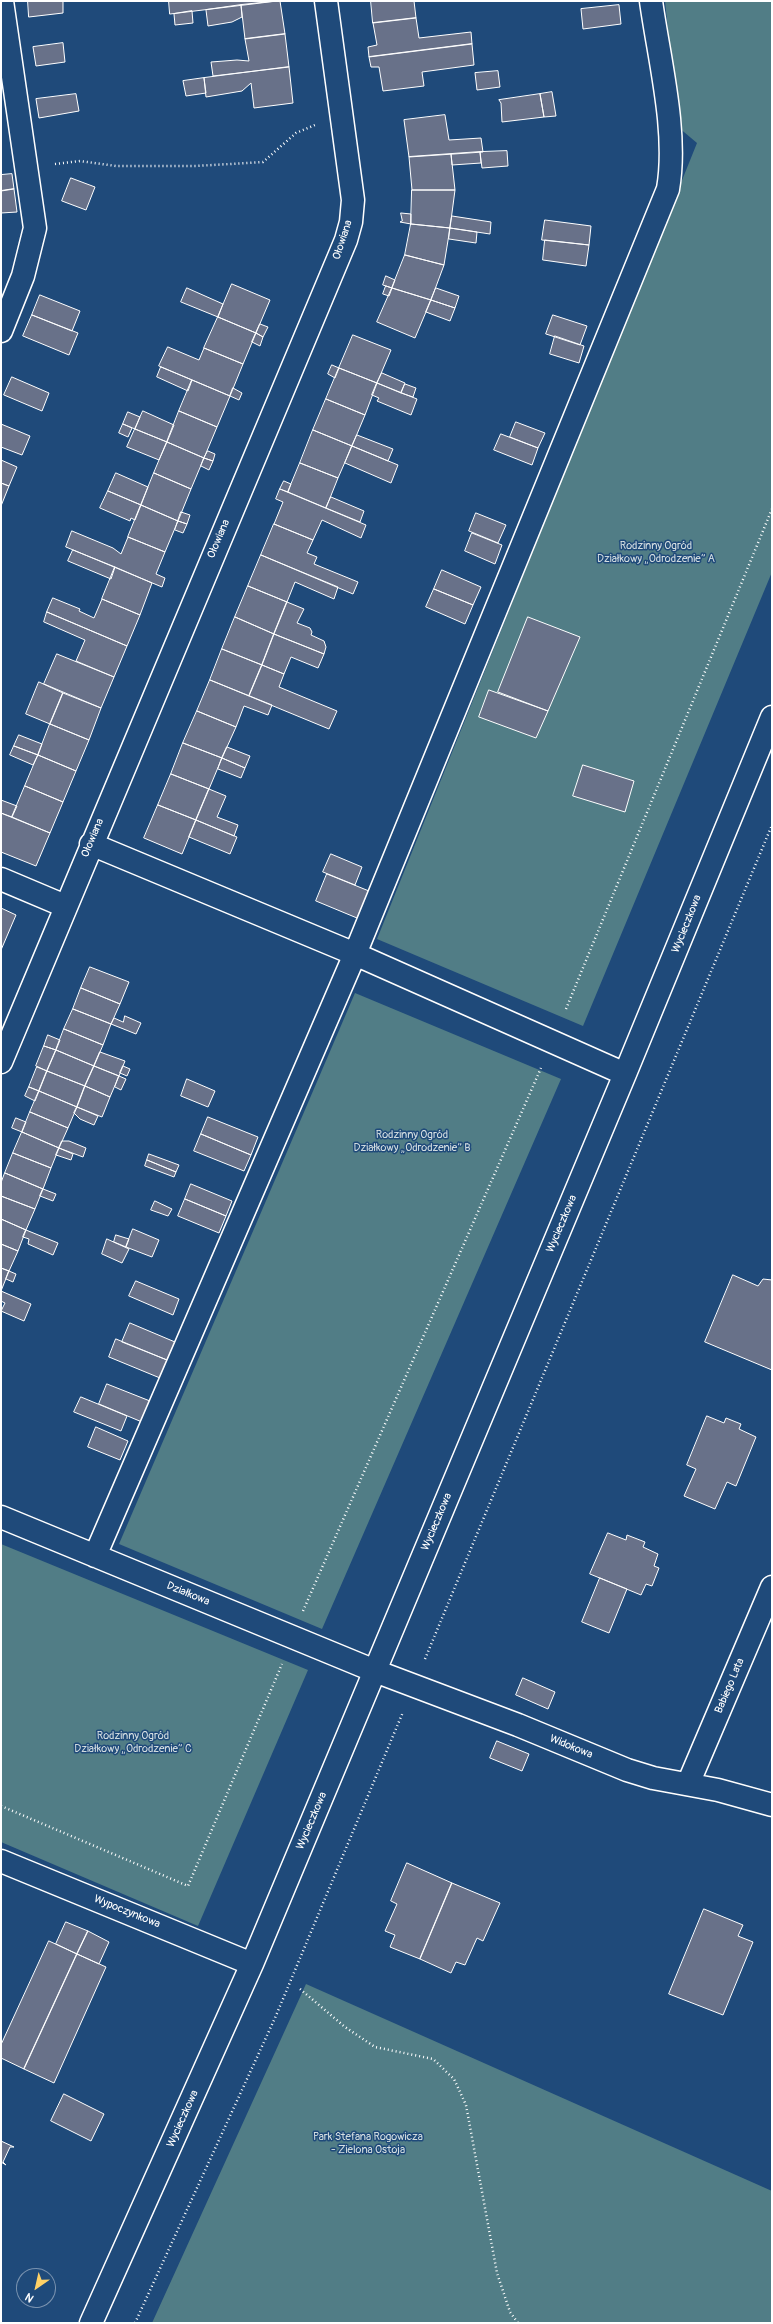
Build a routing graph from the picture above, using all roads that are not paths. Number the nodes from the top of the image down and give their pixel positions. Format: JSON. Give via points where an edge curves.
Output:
{"nodes":[{"id":1,"x":2,"y":1,"type":"edge"},
{"id":2,"x":326,"y":1,"type":"edge"},
{"id":3,"x":651,"y":1,"type":"edge"},
{"id":4,"x":1,"y":331,"type":"edge"},
{"id":5,"x":772,"y":717,"type":"edge"},
{"id":6,"x":91,"y":844,"type":"junction"},
{"id":7,"x":1,"y":879,"type":"edge"},
{"id":8,"x":65,"y":906,"type":"junction"},
{"id":9,"x":355,"y":954,"type":"junction"},
{"id":10,"x":1,"y":1062,"type":"edge"},
{"id":11,"x":625,"y":1074,"type":"junction"},
{"id":12,"x":1,"y":1517,"type":"edge"},
{"id":13,"x":95,"y":1556,"type":"junction"},
{"id":14,"x":772,"y":1588,"type":"edge"},
{"id":15,"x":375,"y":1671,"type":"junction"},
{"id":16,"x":688,"y":1784,"type":"junction"},
{"id":17,"x":772,"y":1805,"type":"edge"},
{"id":18,"x":1,"y":1861,"type":"edge"},
{"id":19,"x":252,"y":1964,"type":"junction"},
{"id":20,"x":91,"y":2323,"type":"edge"}],
"edges":[{"from":1,"to":4,"type":"street","via":[[35,228],[23,276]]},
{"from":2,"to":6,"type":"street","name":"Ołowiana","via":[[353,200],[346,240]]},
{"from":3,"to":9,"type":"street","via":[[670,134],[671,169],[668,189]]},
{"from":5,"to":11,"type":"street","name":"Wycieczkowa"},
{"from":6,"to":8,"type":"street","name":"Ołowiana"},
{"from":6,"to":9,"type":"street"},
{"from":7,"to":8,"type":"street"},
{"from":8,"to":10,"type":"street","name":"Ołowiana"},
{"from":9,"to":11,"type":"street"},
{"from":9,"to":13,"type":"street"},
{"from":11,"to":15,"type":"street","name":"Wycieczkowa"},
{"from":12,"to":13,"type":"street","name":"Działkowa"},
{"from":13,"to":15,"type":"street","name":"Działkowa"},
{"from":14,"to":16,"type":"street","name":"Babiego Lata"},
{"from":15,"to":16,"type":"street","name":"Widokowa","via":[[627,1770]]},
{"from":15,"to":19,"type":"street","name":"Wycieczkowa"},
{"from":16,"to":17,"type":"street","name":"Widokowa"},
{"from":18,"to":19,"type":"street","name":"Wypoczynkowa"},
{"from":19,"to":20,"type":"street","name":"Wycieczkowa"}]}
